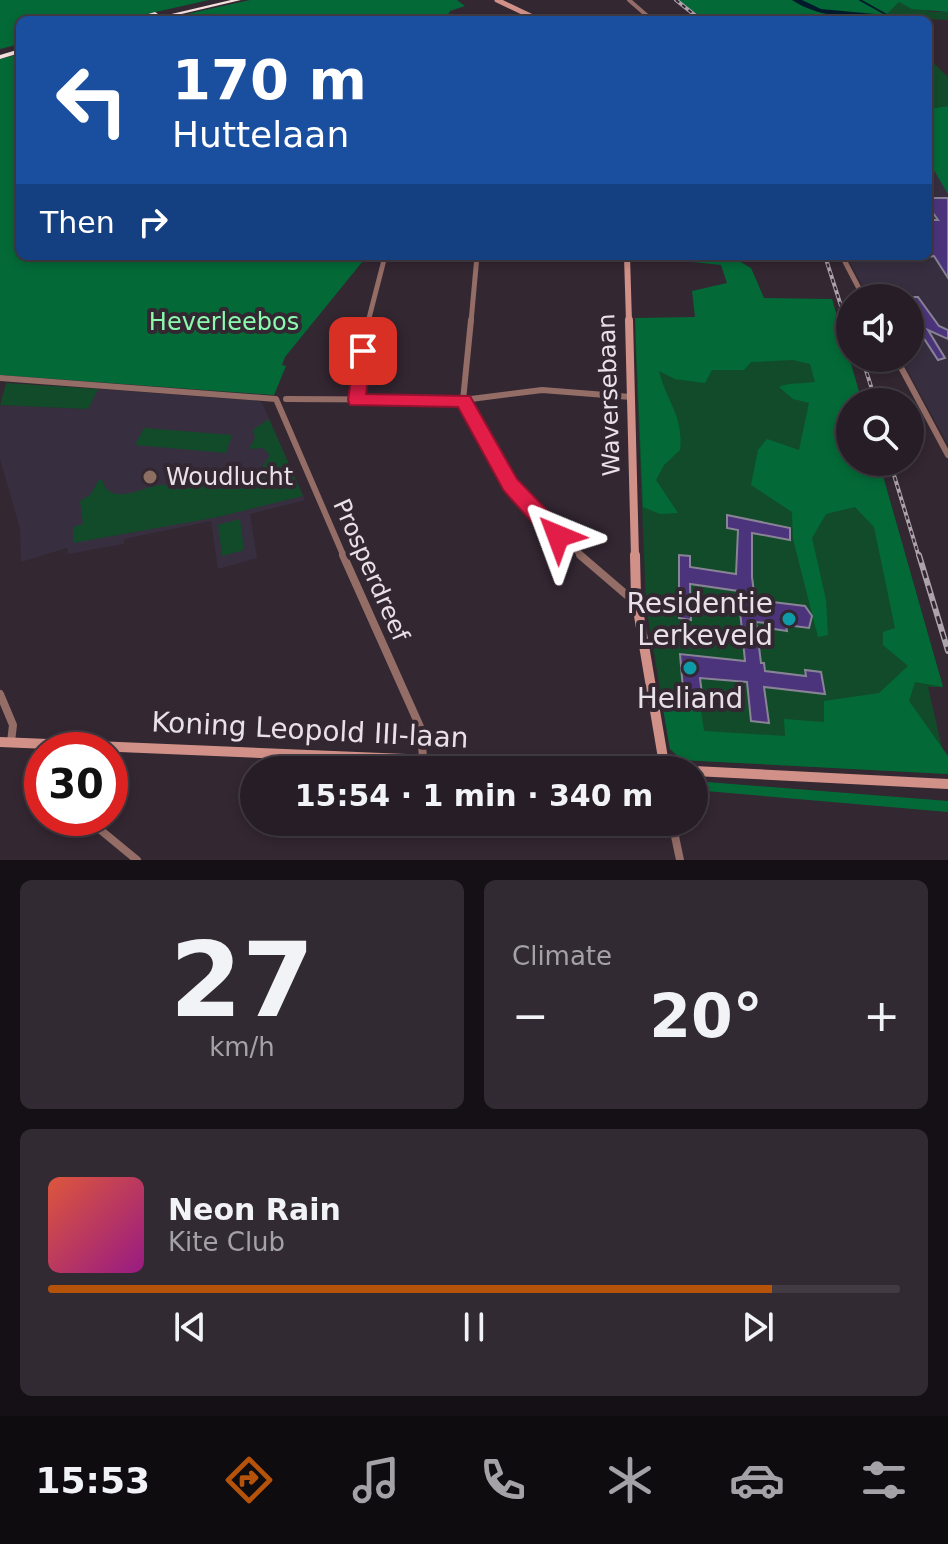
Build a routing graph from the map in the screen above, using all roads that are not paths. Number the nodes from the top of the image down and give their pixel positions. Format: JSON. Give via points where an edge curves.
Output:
{"nodes":[{"id":1,"x":220,"y":0,"type":"edge"},
{"id":2,"x":238,"y":0,"type":"edge"},
{"id":3,"x":497,"y":0,"type":"edge"},
{"id":4,"x":629,"y":0,"type":"edge"},
{"id":5,"x":149,"y":16,"type":"edge"},
{"id":6,"x":167,"y":16,"type":"edge"},
{"id":7,"x":531,"y":16,"type":"edge"},
{"id":8,"x":647,"y":16,"type":"edge"},
{"id":9,"x":384,"y":260,"type":"edge"},
{"id":10,"x":477,"y":260,"type":"edge"},
{"id":11,"x":627,"y":260,"type":"edge"},
{"id":12,"x":843,"y":260,"type":"edge"},
{"id":13,"x":856,"y":284,"type":"edge"},
{"id":14,"x":904,"y":372,"type":"edge"},
{"id":15,"x":0,"y":378,"type":"edge"},
{"id":16,"x":631,"y":397,"type":"junction"},
{"id":17,"x":286,"y":399,"type":"dead end"},
{"id":18,"x":356,"y":400,"type":"junction"},
{"id":19,"x":463,"y":400,"type":"junction"},
{"id":20,"x":948,"y":455,"type":"edge"},
{"id":21,"x":636,"y":598,"type":"junction"},
{"id":22,"x":0,"y":694,"type":"edge"},
{"id":23,"x":6,"y":742,"type":"edge"},
{"id":24,"x":128,"y":749,"type":"edge"},
{"id":25,"x":336,"y":756,"type":"edge"},
{"id":26,"x":423,"y":756,"type":"edge"},
{"id":27,"x":664,"y":756,"type":"edge"},
{"id":28,"x":708,"y":772,"type":"edge"},
{"id":29,"x":948,"y":784,"type":"edge"},
{"id":30,"x":108,"y":836,"type":"edge"},
{"id":31,"x":675,"y":836,"type":"edge"},
{"id":32,"x":127,"y":851,"type":"junction"},
{"id":33,"x":120,"y":860,"type":"edge"},
{"id":34,"x":137,"y":860,"type":"edge"},
{"id":35,"x":680,"y":860,"type":"edge"}],
"edges":[{"from":1,"to":5,"type":"highway"},
{"from":2,"to":6,"type":"highway"},
{"from":3,"to":7,"type":"street"},
{"from":4,"to":8,"type":"street"},
{"from":9,"to":18,"type":"street"},
{"from":10,"to":19,"type":"street"},
{"from":11,"to":16,"type":"street","name":"Waversebaan"},
{"from":12,"to":13,"type":"street"},
{"from":14,"to":20,"type":"street"},
{"from":15,"to":26,"type":"street","name":"Prosperdreef","via":[[276,399],[421,729]]},
{"from":16,"to":19,"type":"street","via":[[542,390]]},
{"from":16,"to":21,"type":"street","name":"Waversebaan"},
{"from":17,"to":18,"type":"street"},
{"from":18,"to":19,"type":"street"},
{"from":19,"to":21,"type":"street","via":[[519,495],[571,548]]},
{"from":21,"to":27,"type":"street","name":"Waversebaan"},
{"from":22,"to":23,"type":"street","via":[[13,725]]},
{"from":24,"to":25,"type":"street","name":"Koning Leopold III-laan"},
{"from":28,"to":29,"type":"street"},
{"from":30,"to":32,"type":"street"},
{"from":31,"to":35,"type":"street"},
{"from":32,"to":33,"type":"street"},
{"from":32,"to":34,"type":"street"}]}
